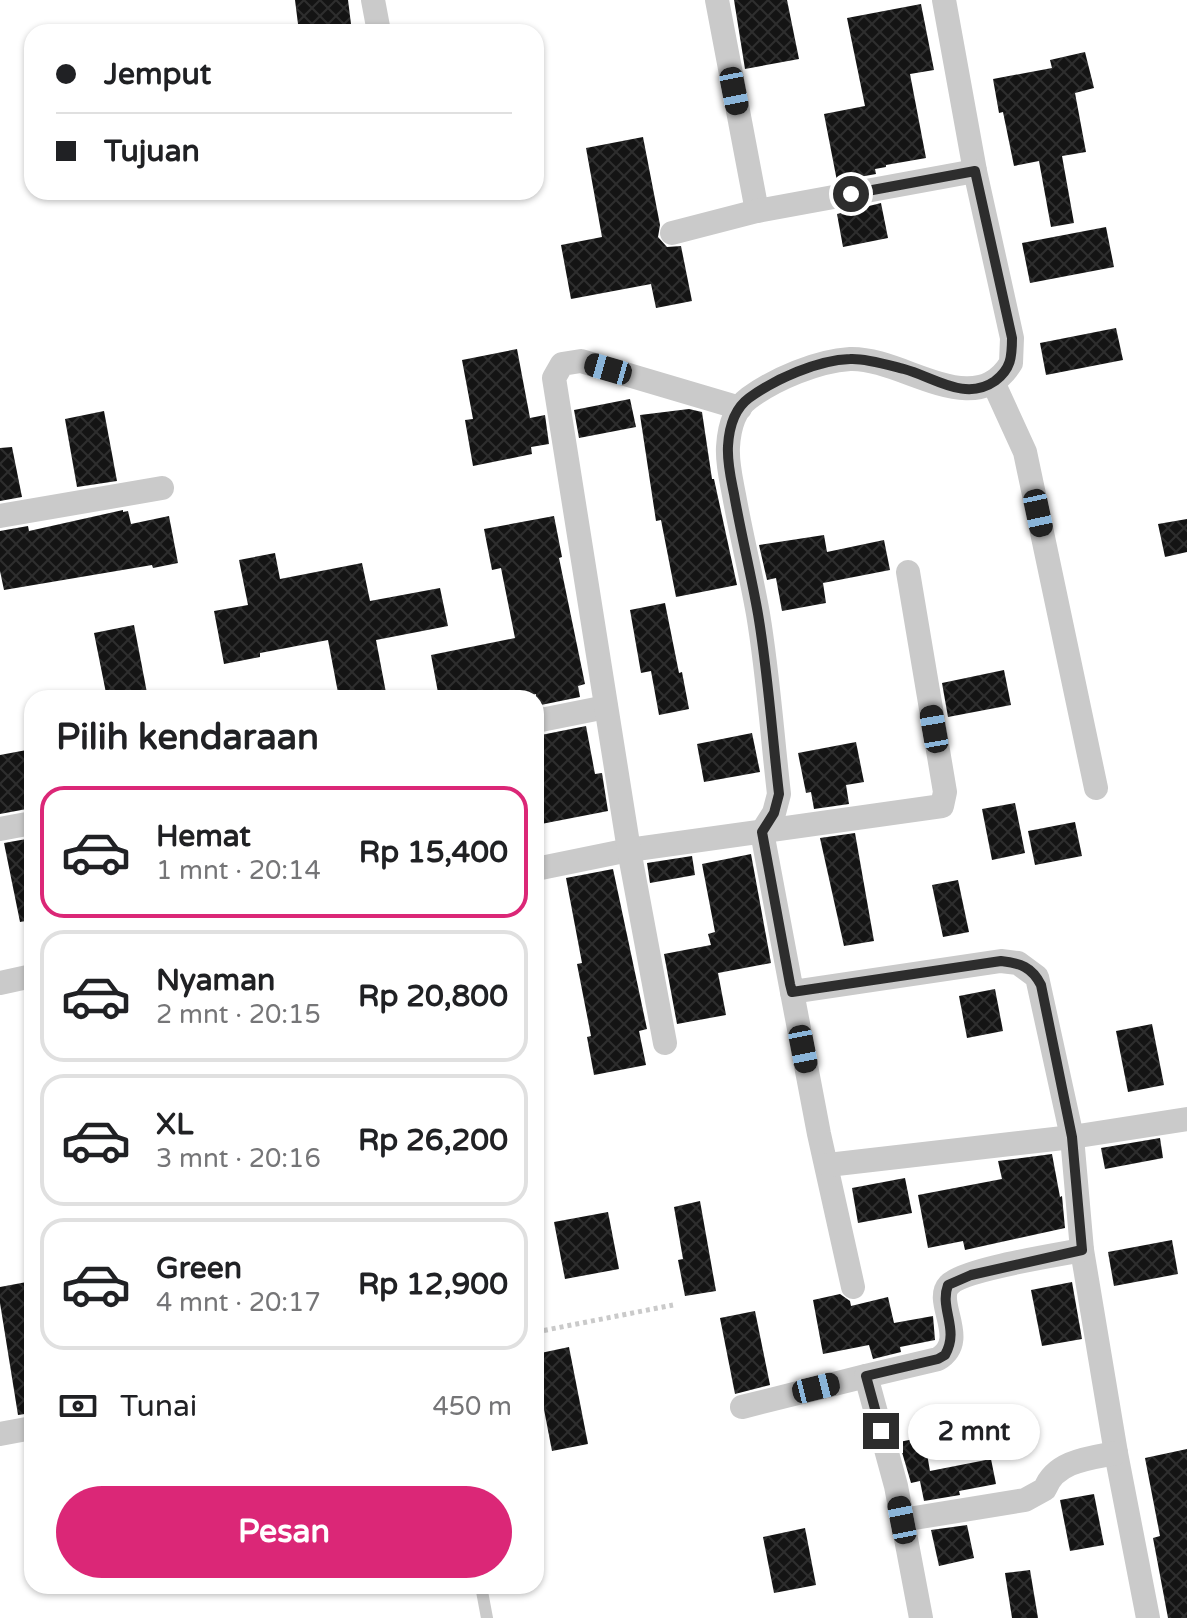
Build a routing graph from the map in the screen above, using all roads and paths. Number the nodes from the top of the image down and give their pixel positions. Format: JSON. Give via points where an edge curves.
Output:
{"nodes":[{"id":1,"x":373,"y":0,"type":"edge"},
{"id":2,"x":717,"y":0,"type":"edge"},
{"id":3,"x":944,"y":0,"type":"edge"},
{"id":4,"x":378,"y":24,"type":"edge"},
{"id":5,"x":975,"y":171,"type":"junction"},
{"id":6,"x":757,"y":211,"type":"junction"},
{"id":7,"x":672,"y":233,"type":"dead end"},
{"id":8,"x":993,"y":382,"type":"junction"},
{"id":9,"x":740,"y":408,"type":"junction"},
{"id":10,"x":162,"y":488,"type":"dead end"},
{"id":11,"x":0,"y":516,"type":"edge"},
{"id":12,"x":908,"y":572,"type":"dead end"},
{"id":13,"x":606,"y":707,"type":"junction"},
{"id":14,"x":544,"y":719,"type":"edge"},
{"id":15,"x":1096,"y":788,"type":"dead end"},
{"id":16,"x":24,"y":824,"type":"edge"},
{"id":17,"x":0,"y":829,"type":"edge"},
{"id":18,"x":762,"y":832,"type":"junction"},
{"id":19,"x":629,"y":850,"type":"junction"},
{"id":20,"x":544,"y":867,"type":"edge"},
{"id":21,"x":24,"y":978,"type":"edge"},
{"id":22,"x":0,"y":983,"type":"edge"},
{"id":23,"x":792,"y":992,"type":"junction"},
{"id":24,"x":665,"y":1043,"type":"dead end"},
{"id":25,"x":1187,"y":1119,"type":"edge"},
{"id":26,"x":1072,"y":1137,"type":"junction"},
{"id":27,"x":828,"y":1165,"type":"junction"},
{"id":28,"x":1082,"y":1250,"type":"junction"},
{"id":29,"x":853,"y":1287,"type":"dead end"},
{"id":30,"x":673,"y":1305,"type":"dead end"},
{"id":31,"x":544,"y":1330,"type":"edge"},
{"id":32,"x":866,"y":1376,"type":"junction"},
{"id":33,"x":742,"y":1407,"type":"dead end"},
{"id":34,"x":24,"y":1430,"type":"edge"},
{"id":35,"x":0,"y":1434,"type":"edge"},
{"id":36,"x":1116,"y":1453,"type":"junction"},
{"id":37,"x":902,"y":1520,"type":"junction"},
{"id":38,"x":482,"y":1594,"type":"edge"},
{"id":39,"x":487,"y":1618,"type":"edge"},
{"id":40,"x":921,"y":1618,"type":"edge"},
{"id":41,"x":1148,"y":1618,"type":"edge"}],
"edges":[{"from":1,"to":4,"type":"street"},
{"from":2,"to":6,"type":"street"},
{"from":3,"to":5,"type":"street"},
{"from":5,"to":6,"type":"street"},
{"from":5,"to":8,"type":"street","via":[[1012,338],[1011,363]]},
{"from":6,"to":7,"type":"street"},
{"from":8,"to":9,"type":"street","via":[[964,389],[851,359],[805,368]]},
{"from":8,"to":15,"type":"street","via":[[1025,452]]},
{"from":9,"to":13,"type":"street","via":[[581,361],[562,364],[555,372]]},
{"from":9,"to":18,"type":"street","via":[[729,431],[728,458],[758,615],[779,794]]},
{"from":10,"to":11,"type":"street"},
{"from":12,"to":18,"type":"street","via":[[945,803]]},
{"from":13,"to":14,"type":"street"},
{"from":13,"to":19,"type":"street"},
{"from":16,"to":17,"type":"street"},
{"from":18,"to":19,"type":"street"},
{"from":18,"to":23,"type":"street"},
{"from":19,"to":20,"type":"street"},
{"from":19,"to":24,"type":"street"},
{"from":21,"to":22,"type":"street"},
{"from":23,"to":26,"type":"street","via":[[1001,961],[1030,969],[1041,985]]},
{"from":23,"to":27,"type":"street"},
{"from":25,"to":26,"type":"street"},
{"from":26,"to":27,"type":"street"},
{"from":26,"to":28,"type":"street"},
{"from":27,"to":29,"type":"street"},
{"from":28,"to":32,"type":"street","via":[[1001,1267],[948,1285],[952,1332],[945,1355]]},
{"from":28,"to":36,"type":"street"},
{"from":30,"to":31,"type":"path"},
{"from":32,"to":33,"type":"street"},
{"from":32,"to":37,"type":"street"},
{"from":34,"to":35,"type":"street"},
{"from":36,"to":37,"type":"street","via":[[1061,1469],[1045,1489],[1025,1500]]},
{"from":36,"to":41,"type":"street"},
{"from":37,"to":40,"type":"street"},
{"from":38,"to":39,"type":"lane"}]}
